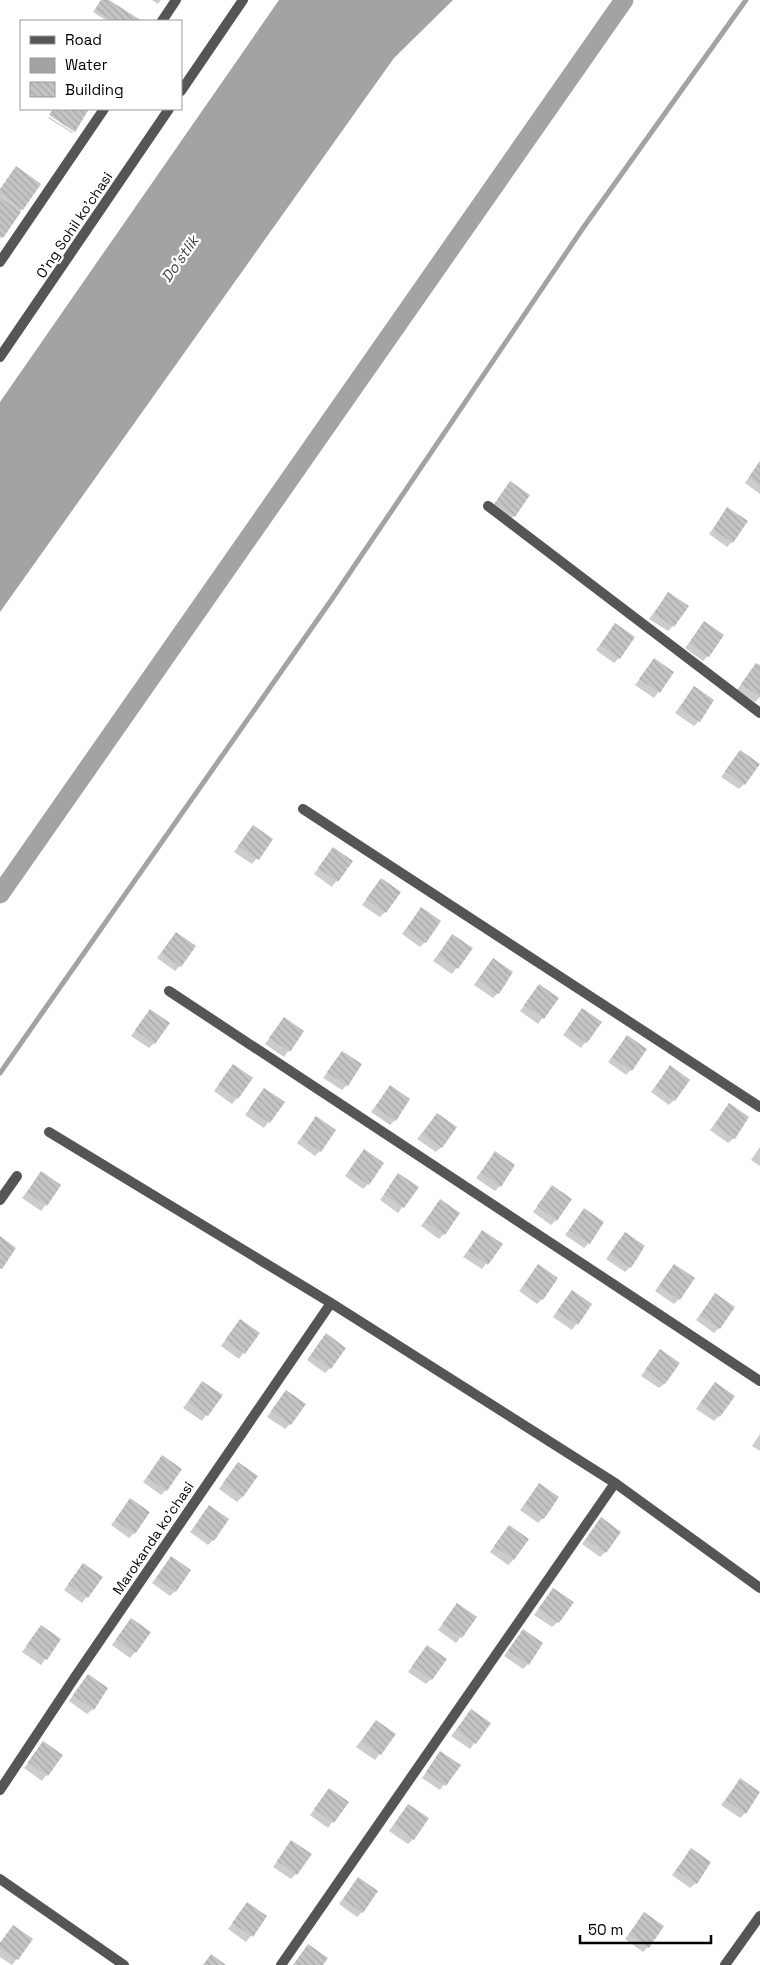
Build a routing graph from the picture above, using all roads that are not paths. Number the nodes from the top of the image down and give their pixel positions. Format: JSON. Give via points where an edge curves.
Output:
{"nodes":[{"id":1,"x":176,"y":0,"type":"edge"},
{"id":2,"x":243,"y":0,"type":"edge"},
{"id":3,"x":163,"y":20,"type":"edge"},
{"id":4,"x":182,"y":90,"type":"edge"},
{"id":5,"x":103,"y":110,"type":"edge"},
{"id":6,"x":169,"y":110,"type":"edge"},
{"id":7,"x":0,"y":262,"type":"edge"},
{"id":8,"x":0,"y":356,"type":"edge"},
{"id":9,"x":488,"y":506,"type":"dead end"},
{"id":10,"x":760,"y":713,"type":"edge"},
{"id":11,"x":303,"y":809,"type":"dead end"},
{"id":12,"x":169,"y":991,"type":"dead end"},
{"id":13,"x":760,"y":1107,"type":"edge"},
{"id":14,"x":49,"y":1132,"type":"dead end"},
{"id":15,"x":17,"y":1176,"type":"dead end"},
{"id":16,"x":0,"y":1200,"type":"edge"},
{"id":17,"x":331,"y":1303,"type":"junction"},
{"id":18,"x":760,"y":1381,"type":"edge"},
{"id":19,"x":615,"y":1483,"type":"junction"},
{"id":20,"x":760,"y":1588,"type":"edge"},
{"id":21,"x":0,"y":1790,"type":"edge"},
{"id":22,"x":0,"y":1880,"type":"edge"},
{"id":23,"x":760,"y":1916,"type":"edge"},
{"id":24,"x":124,"y":1965,"type":"edge"},
{"id":25,"x":281,"y":1965,"type":"edge"},
{"id":26,"x":726,"y":1965,"type":"edge"}],
"edges":[{"from":1,"to":3,"type":"street"},
{"from":2,"to":4,"type":"street"},
{"from":5,"to":7,"type":"street"},
{"from":6,"to":8,"type":"street","name":"O'ng Sohil ko'chasi"},
{"from":9,"to":10,"type":"street"},
{"from":11,"to":13,"type":"street"},
{"from":12,"to":18,"type":"street"},
{"from":14,"to":17,"type":"street"},
{"from":15,"to":16,"type":"street"},
{"from":17,"to":19,"type":"street"},
{"from":17,"to":21,"type":"street","name":"Marokanda ko'chasi"},
{"from":19,"to":20,"type":"street"},
{"from":19,"to":25,"type":"street"},
{"from":22,"to":24,"type":"street"},
{"from":23,"to":26,"type":"street"}]}
